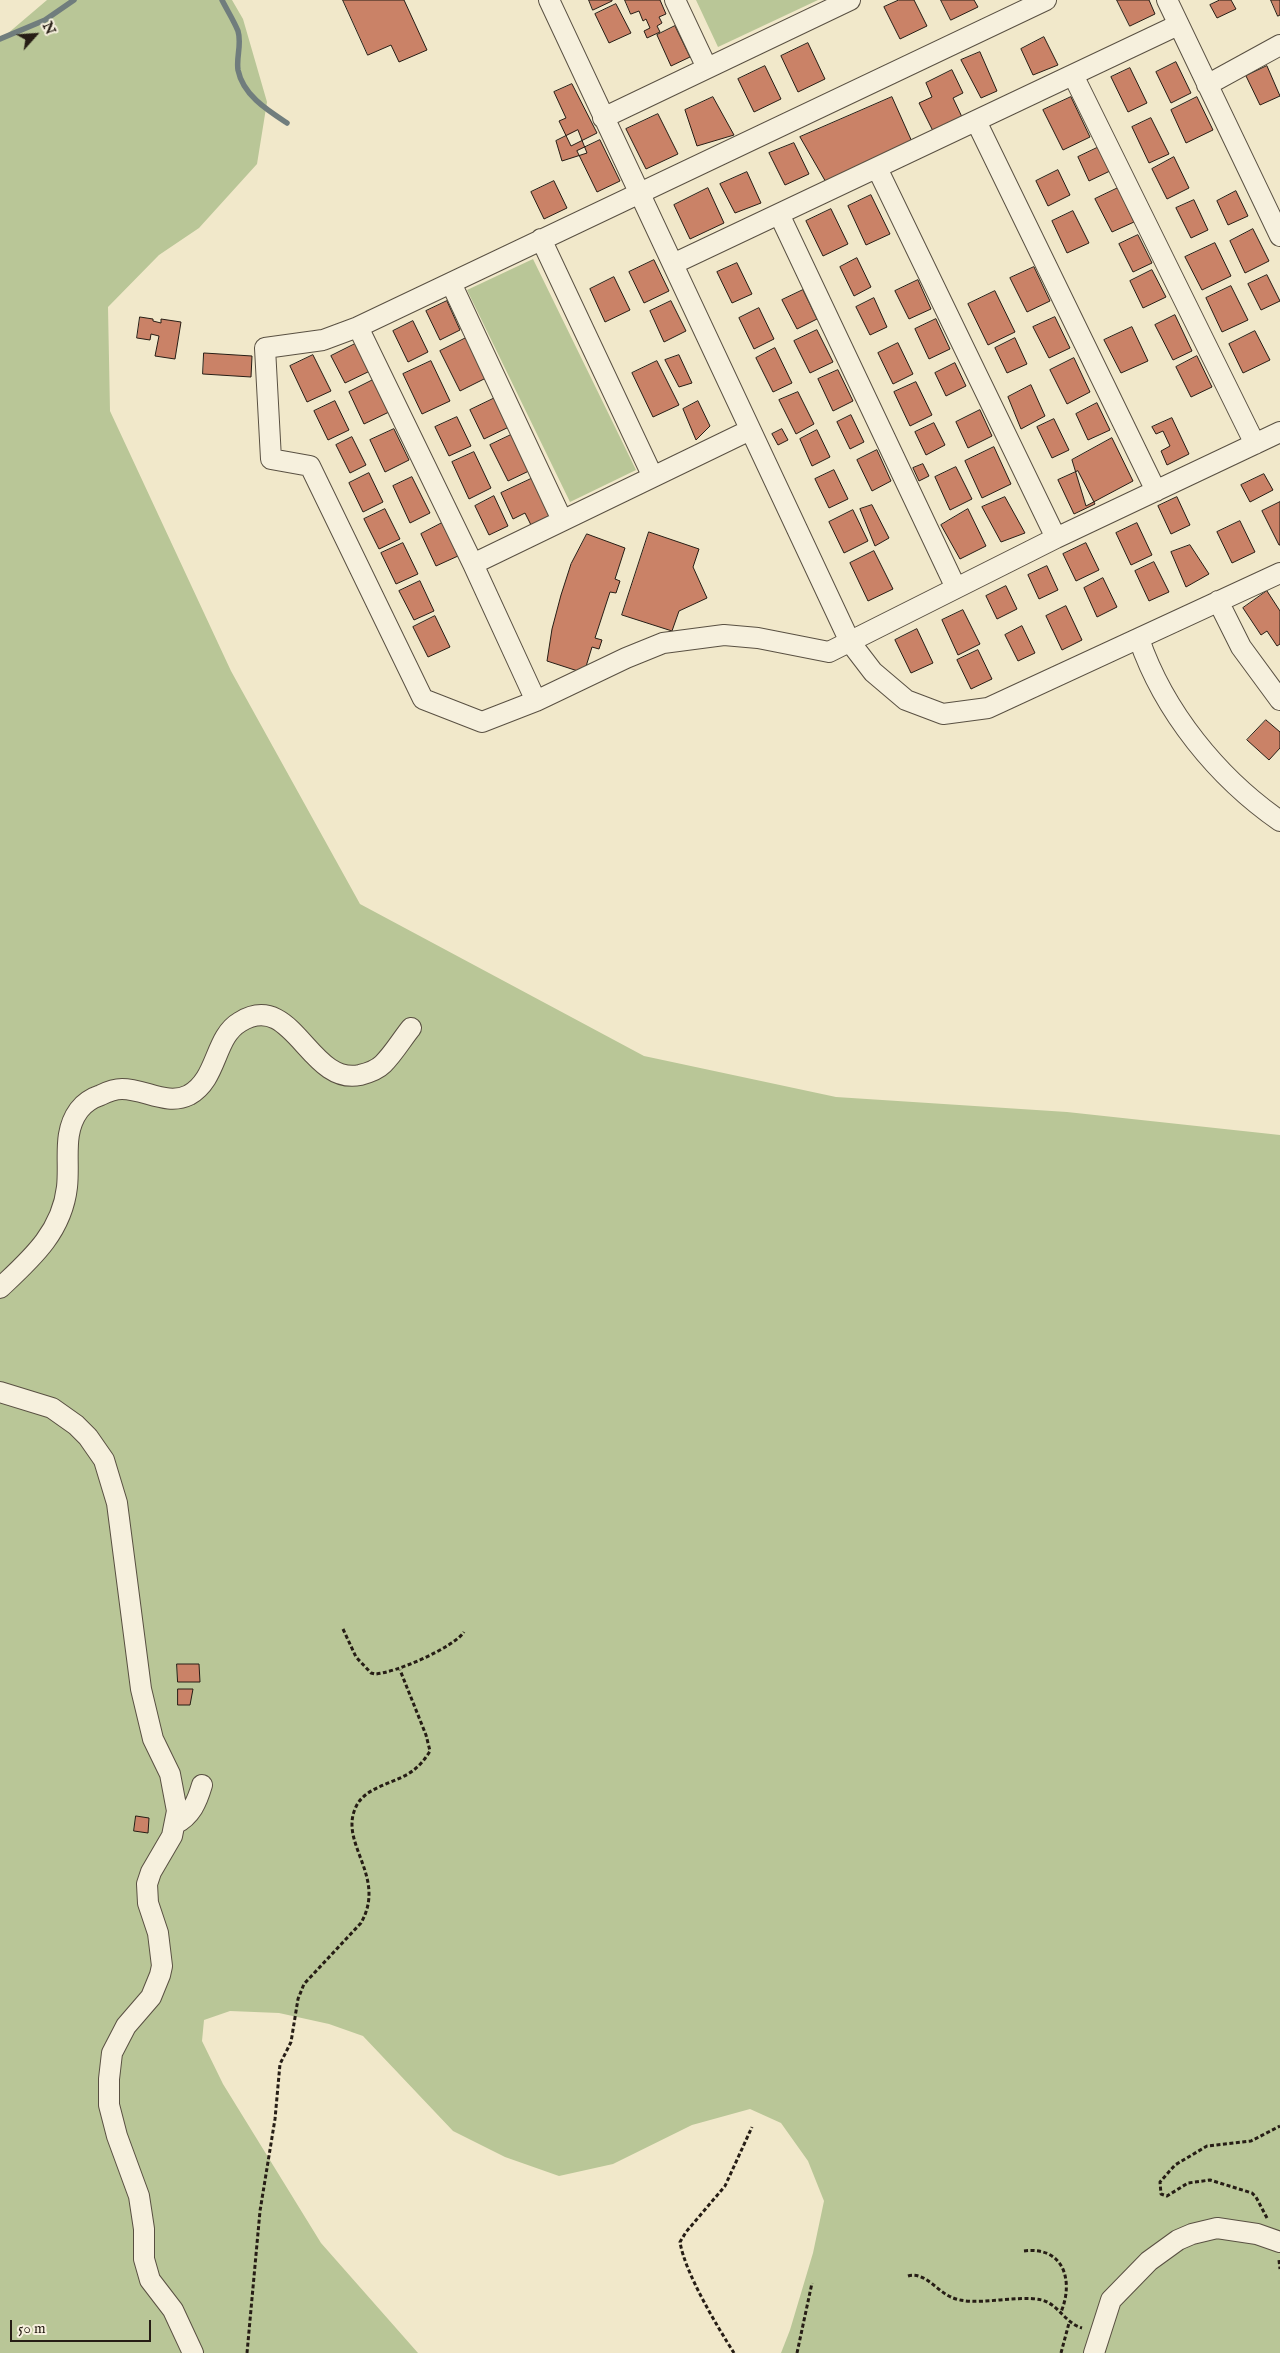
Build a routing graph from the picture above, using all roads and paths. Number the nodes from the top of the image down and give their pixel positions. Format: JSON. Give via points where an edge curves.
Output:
{"nodes":[{"id":1,"x":549,"y":0,"type":"edge"},
{"id":2,"x":675,"y":0,"type":"edge"},
{"id":3,"x":850,"y":0,"type":"edge"},
{"id":4,"x":1046,"y":0,"type":"edge"},
{"id":5,"x":1167,"y":0,"type":"edge"},
{"id":6,"x":1178,"y":25,"type":"junction"},
{"id":7,"x":1280,"y":45,"type":"edge"},
{"id":8,"x":707,"y":68,"type":"junction"},
{"id":9,"x":1073,"y":75,"type":"junction"},
{"id":10,"x":1207,"y":85,"type":"junction"},
{"id":11,"x":603,"y":118,"type":"junction"},
{"id":12,"x":976,"y":121,"type":"junction"},
{"id":13,"x":877,"y":168,"type":"junction"},
{"id":14,"x":638,"y":193,"type":"junction"},
{"id":15,"x":779,"y":214,"type":"junction"},
{"id":16,"x":1280,"y":236,"type":"edge"},
{"id":17,"x":542,"y":239,"type":"junction"},
{"id":18,"x":673,"y":264,"type":"junction"},
{"id":19,"x":450,"y":283,"type":"junction"},
{"id":20,"x":358,"y":327,"type":"junction"},
{"id":21,"x":750,"y":430,"type":"junction"},
{"id":22,"x":1280,"y":432,"type":"edge"},
{"id":23,"x":1255,"y":444,"type":"junction"},
{"id":24,"x":653,"y":477,"type":"junction"},
{"id":25,"x":1156,"y":491,"type":"junction"},
{"id":26,"x":562,"y":520,"type":"junction"},
{"id":27,"x":1056,"y":538,"type":"junction"},
{"id":28,"x":473,"y":564,"type":"junction"},
{"id":29,"x":1280,"y":573,"type":"edge"},
{"id":30,"x":956,"y":588,"type":"junction"},
{"id":31,"x":1218,"y":601,"type":"junction"},
{"id":32,"x":1139,"y":639,"type":"junction"},
{"id":33,"x":850,"y":642,"type":"junction"},
{"id":34,"x":1280,"y":700,"type":"edge"},
{"id":35,"x":536,"y":701,"type":"junction"},
{"id":36,"x":1280,"y":822,"type":"edge"},
{"id":37,"x":411,"y":1028,"type":"dead end"},
{"id":38,"x":0,"y":1288,"type":"edge"},
{"id":39,"x":0,"y":1392,"type":"edge"},
{"id":40,"x":343,"y":1629,"type":"dead end"},
{"id":41,"x":464,"y":1632,"type":"dead end"},
{"id":42,"x":400,"y":1670,"type":"junction"},
{"id":43,"x":202,"y":1785,"type":"dead end"},
{"id":44,"x":175,"y":1824,"type":"junction"},
{"id":45,"x":1280,"y":2126,"type":"edge"},
{"id":46,"x":752,"y":2127,"type":"dead end"},
{"id":47,"x":1279,"y":2243,"type":"edge"},
{"id":48,"x":1024,"y":2251,"type":"dead end"},
{"id":49,"x":1280,"y":2269,"type":"edge"},
{"id":50,"x":908,"y":2276,"type":"dead end"},
{"id":51,"x":812,"y":2283,"type":"dead end"},
{"id":52,"x":1060,"y":2313,"type":"junction"},
{"id":53,"x":1070,"y":2323,"type":"junction"},
{"id":54,"x":1100,"y":2333,"type":"junction"},
{"id":55,"x":193,"y":2353,"type":"edge"},
{"id":56,"x":247,"y":2353,"type":"edge"},
{"id":57,"x":734,"y":2353,"type":"edge"},
{"id":58,"x":797,"y":2353,"type":"edge"},
{"id":59,"x":1061,"y":2353,"type":"edge"},
{"id":60,"x":1094,"y":2353,"type":"edge"}],
"edges":[{"from":1,"to":11,"type":"street"},
{"from":2,"to":8,"type":"street"},
{"from":3,"to":8,"type":"street"},
{"from":4,"to":14,"type":"street"},
{"from":5,"to":6,"type":"street"},
{"from":6,"to":9,"type":"street"},
{"from":6,"to":10,"type":"street"},
{"from":7,"to":10,"type":"street"},
{"from":8,"to":11,"type":"street"},
{"from":9,"to":12,"type":"street"},
{"from":9,"to":23,"type":"street"},
{"from":10,"to":16,"type":"street"},
{"from":11,"to":14,"type":"street"},
{"from":12,"to":13,"type":"street"},
{"from":12,"to":25,"type":"street"},
{"from":13,"to":15,"type":"street"},
{"from":13,"to":27,"type":"street"},
{"from":14,"to":17,"type":"street"},
{"from":14,"to":18,"type":"street"},
{"from":15,"to":18,"type":"street"},
{"from":15,"to":30,"type":"street"},
{"from":17,"to":19,"type":"street"},
{"from":17,"to":24,"type":"street"},
{"from":18,"to":21,"type":"street"},
{"from":19,"to":20,"type":"street"},
{"from":19,"to":26,"type":"street"},
{"from":20,"to":28,"type":"street"},
{"from":20,"to":35,"type":"street","via":[[323,340],[265,348],[271,459],[310,466],[423,699],[482,722]]},
{"from":21,"to":24,"type":"street"},
{"from":21,"to":33,"type":"street"},
{"from":22,"to":23,"type":"street"},
{"from":23,"to":25,"type":"street"},
{"from":24,"to":26,"type":"street"},
{"from":25,"to":27,"type":"street"},
{"from":26,"to":28,"type":"street"},
{"from":27,"to":30,"type":"street"},
{"from":28,"to":35,"type":"street"},
{"from":29,"to":31,"type":"street"},
{"from":30,"to":33,"type":"street"},
{"from":31,"to":32,"type":"street"},
{"from":31,"to":34,"type":"street","via":[[1241,647]]},
{"from":32,"to":33,"type":"street","via":[[988,708],[942,714],[906,700],[873,672]]},
{"from":32,"to":36,"type":"street","via":[[1146,661],[1176,712],[1213,764],[1253,803]]},
{"from":33,"to":35,"type":"street","via":[[829,652],[724,635],[663,643]]},
{"from":37,"to":38,"type":"street","via":[[382,1065],[366,1074],[349,1077],[332,1071],[277,1018],[248,1019],[235,1026],[227,1036],[206,1081],[186,1096],[162,1098],[122,1089],[87,1101],[68,1130],[67,1187],[54,1230],[41,1249]]},
{"from":39,"to":44,"type":"street","via":[[52,1408],[88,1437],[104,1460],[117,1503],[141,1688],[153,1739],[170,1774],[176,1796]]},
{"from":40,"to":42,"type":"path","via":[[356,1657],[371,1673]]},
{"from":41,"to":42,"type":"path","via":[[452,1643]]},
{"from":42,"to":56,"type":"path","via":[[430,1751],[414,1770],[360,1800],[353,1814],[351,1829],[367,1874],[368,1911],[353,1933],[304,1984],[298,1999],[291,2042],[280,2064],[260,2211]]},
{"from":43,"to":44,"type":"street","via":[[188,1815]]},
{"from":44,"to":55,"type":"street","via":[[147,1884],[148,1903],[158,1933],[160,1975],[151,1997],[116,2042],[110,2058],[108,2090],[117,2136],[140,2202],[146,2269],[153,2286],[176,2315]]},
{"from":45,"to":47,"type":"path","via":[[1251,2141],[1212,2145],[1194,2152],[1164,2174],[1159,2188],[1161,2194],[1167,2196],[1188,2183],[1210,2180],[1252,2193]]},
{"from":46,"to":57,"type":"path","via":[[725,2186],[680,2242],[685,2262],[718,2329]]},
{"from":47,"to":49,"type":"path"},
{"from":47,"to":54,"type":"street","via":[[1269,2236],[1217,2228],[1178,2240],[1118,2292],[1106,2311]]},
{"from":48,"to":52,"type":"path","via":[[1037,2249],[1049,2252],[1060,2262],[1065,2290]]},
{"from":50,"to":52,"type":"path","via":[[918,2275],[961,2301],[1027,2298],[1043,2300]]},
{"from":51,"to":58,"type":"path"},
{"from":52,"to":53,"type":"path"},
{"from":53,"to":54,"type":"path"},
{"from":53,"to":59,"type":"path"},
{"from":54,"to":60,"type":"street"}]}
